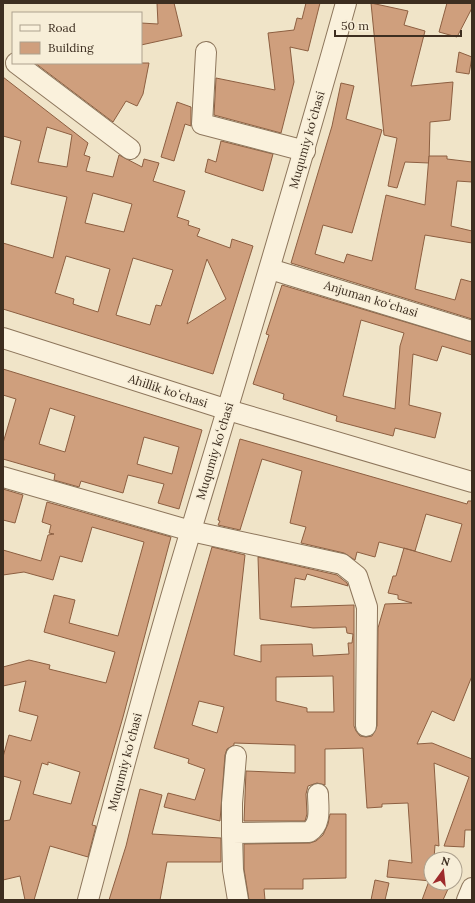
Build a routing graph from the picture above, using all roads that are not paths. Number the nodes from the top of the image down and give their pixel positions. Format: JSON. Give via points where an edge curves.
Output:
{"nodes":[{"id":1,"x":346,"y":3,"type":"edge"},
{"id":2,"x":206,"y":52,"type":"dead end"},
{"id":3,"x":3,"y":53,"type":"edge"},
{"id":4,"x":12,"y":60,"type":"edge"},
{"id":5,"x":17,"y":64,"type":"edge"},
{"id":6,"x":130,"y":149,"type":"dead end"},
{"id":7,"x":305,"y":151,"type":"junction"},
{"id":8,"x":270,"y":269,"type":"junction"},
{"id":9,"x":472,"y":331,"type":"edge"},
{"id":10,"x":3,"y":338,"type":"edge"},
{"id":11,"x":228,"y":410,"type":"junction"},
{"id":12,"x":3,"y":477,"type":"edge"},
{"id":13,"x":472,"y":482,"type":"edge"},
{"id":14,"x":191,"y":531,"type":"junction"},
{"id":15,"x":366,"y":726,"type":"dead end"},
{"id":16,"x":236,"y":756,"type":"dead end"},
{"id":17,"x":318,"y":794,"type":"dead end"},
{"id":18,"x":232,"y":833,"type":"junction"},
{"id":19,"x":472,"y":888,"type":"edge"},
{"id":20,"x":88,"y":900,"type":"edge"},
{"id":21,"x":238,"y":900,"type":"edge"},
{"id":22,"x":467,"y":900,"type":"edge"}],
"edges":[{"from":1,"to":7,"type":"street","name":"Muqumiy koʻchasi"},
{"from":2,"to":7,"type":"street","via":[[202,124]]},
{"from":3,"to":4,"type":"street"},
{"from":5,"to":6,"type":"street"},
{"from":7,"to":8,"type":"street","name":"Muqumiy koʻchasi"},
{"from":8,"to":9,"type":"street","name":"Anjuman koʻchasi"},
{"from":8,"to":11,"type":"street","name":"Muqumiy koʻchasi"},
{"from":10,"to":11,"type":"street","name":"Ahillik koʻchasi"},
{"from":11,"to":13,"type":"street","name":"Ahillik koʻchasi"},
{"from":11,"to":14,"type":"street","name":"Muqumiy koʻchasi"},
{"from":12,"to":14,"type":"street"},
{"from":14,"to":15,"type":"street","via":[[342,564],[357,576],[367,607]]},
{"from":14,"to":20,"type":"street","name":"Muqumiy koʻchasi"},
{"from":16,"to":18,"type":"street"},
{"from":17,"to":18,"type":"street","via":[[318,822],[309,832]]},
{"from":18,"to":21,"type":"street","via":[[233,870]]},
{"from":19,"to":22,"type":"street"}]}
